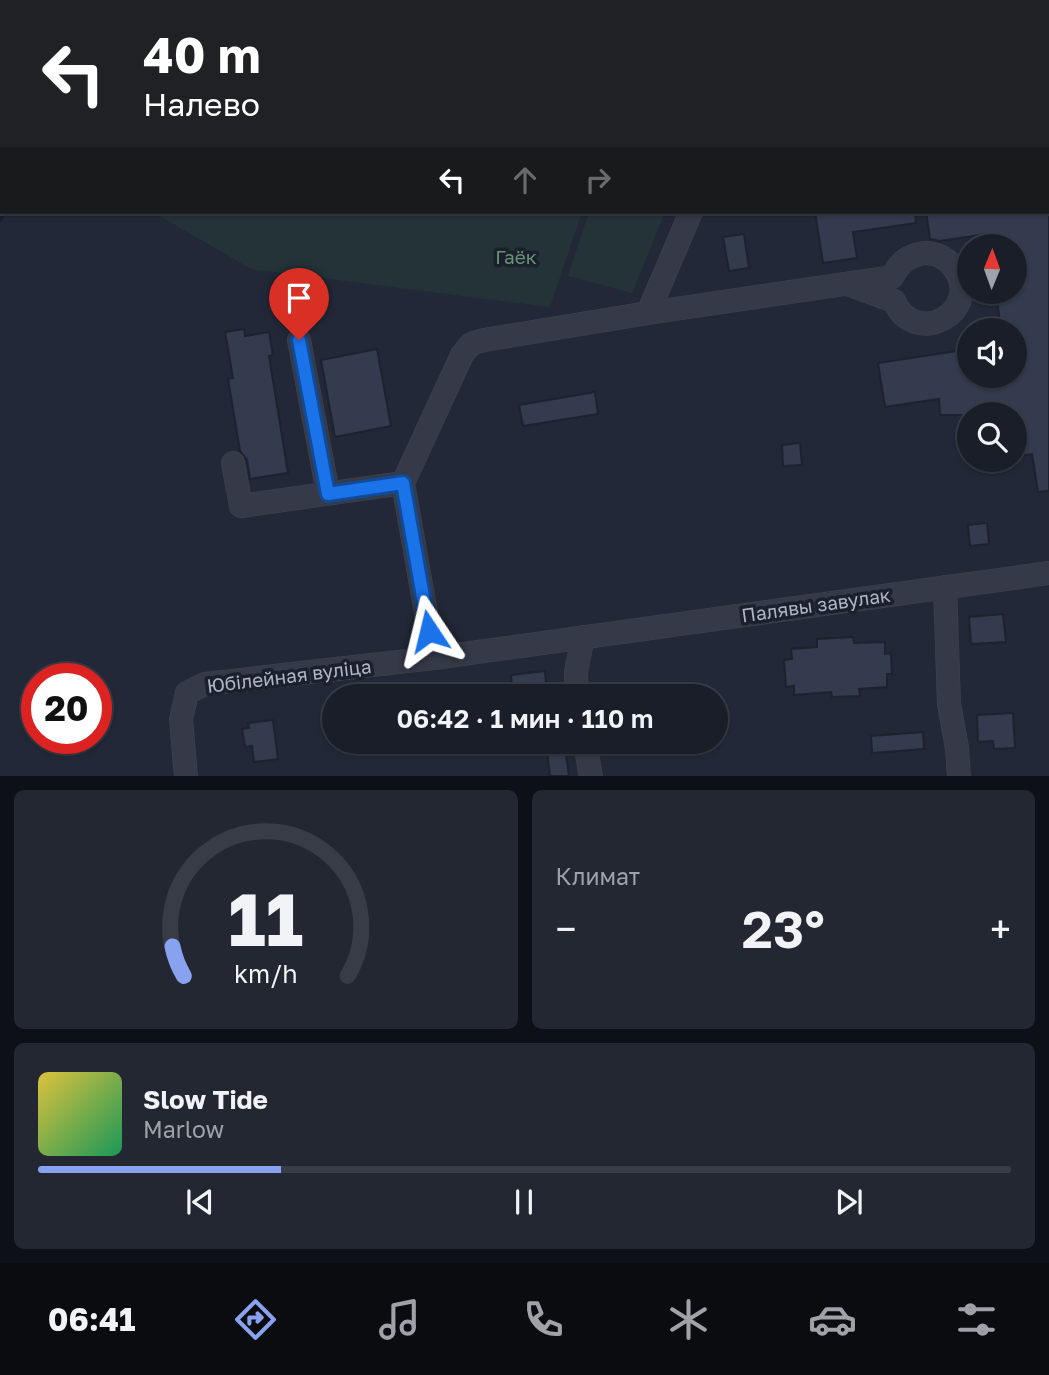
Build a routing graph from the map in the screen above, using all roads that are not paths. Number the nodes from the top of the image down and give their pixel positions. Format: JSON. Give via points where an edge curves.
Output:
{"nodes":[{"id":1,"x":690,"y":214,"type":"edge"},
{"id":2,"x":847,"y":284,"type":"junction"},
{"id":3,"x":648,"y":313,"type":"junction"},
{"id":4,"x":299,"y":340,"type":"dead end"},
{"id":5,"x":233,"y":463,"type":"dead end"},
{"id":6,"x":403,"y":483,"type":"junction"},
{"id":7,"x":328,"y":494,"type":"junction"},
{"id":8,"x":1049,"y":573,"type":"edge"},
{"id":9,"x":945,"y":587,"type":"junction"},
{"id":10,"x":583,"y":637,"type":"junction"},
{"id":11,"x":434,"y":658,"type":"junction"},
{"id":12,"x":576,"y":684,"type":"edge"},
{"id":13,"x":587,"y":754,"type":"edge"},
{"id":14,"x":186,"y":776,"type":"edge"},
{"id":15,"x":591,"y":776,"type":"edge"},
{"id":16,"x":959,"y":776,"type":"edge"}],
"edges":[{"from":1,"to":3,"type":"street"},
{"from":2,"to":2,"type":"street","via":[[894,300],[903,316],[926,324],[955,310],[961,286],[951,263],[929,253],[905,260],[892,277]]},
{"from":2,"to":3,"type":"street"},
{"from":3,"to":6,"type":"street","via":[[471,344]]},
{"from":4,"to":7,"type":"street"},
{"from":5,"to":7,"type":"street","via":[[241,506]]},
{"from":6,"to":7,"type":"street"},
{"from":6,"to":11,"type":"street"},
{"from":8,"to":9,"type":"street","name":"Палявы завулак"},
{"from":9,"to":10,"type":"street","name":"Палявы завулак"},
{"from":9,"to":16,"type":"street","via":[[949,704]]},
{"from":10,"to":11,"type":"street","name":"Юбілейная вуліца"},
{"from":10,"to":12,"type":"street"},
{"from":11,"to":14,"type":"street","name":"Юбілейная вуліца","via":[[205,684],[187,693],[181,719]]},
{"from":13,"to":15,"type":"street"}]}
